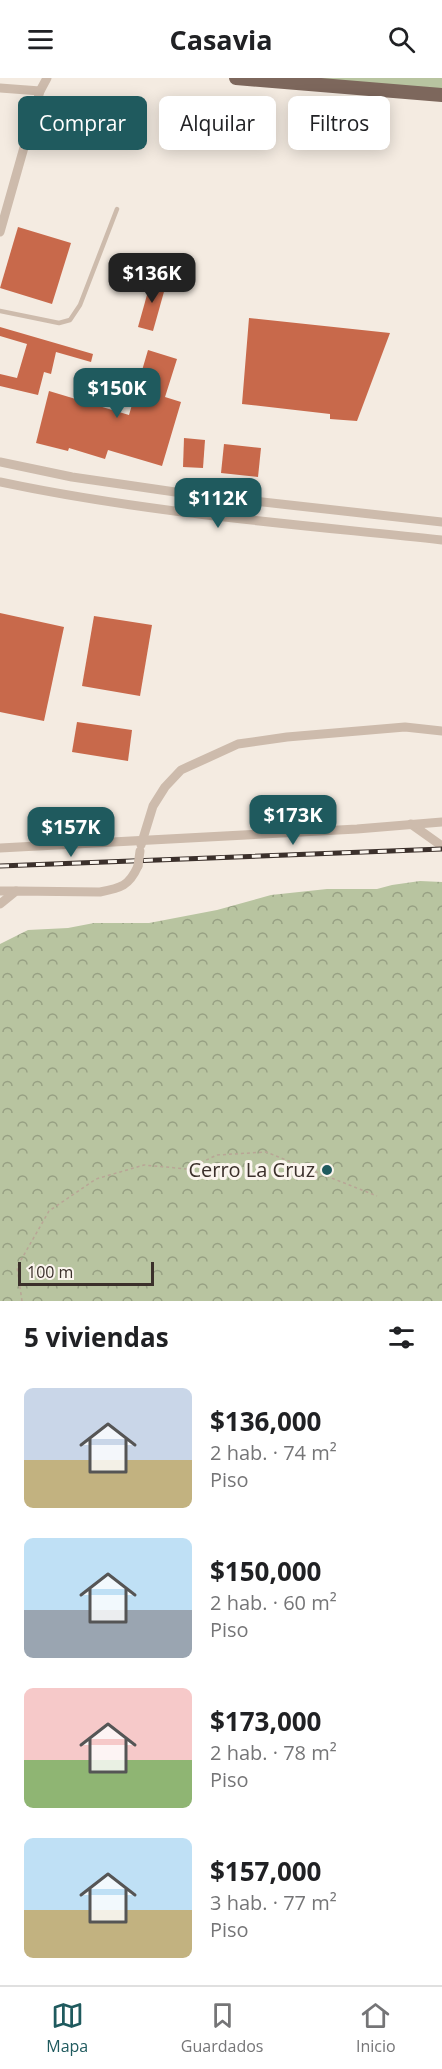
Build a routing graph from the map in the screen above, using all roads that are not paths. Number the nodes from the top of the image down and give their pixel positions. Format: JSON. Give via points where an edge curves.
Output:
{"nodes":[{"id":1,"x":47,"y":78,"type":"edge"},
{"id":2,"x":236,"y":78,"type":"edge"},
{"id":3,"x":0,"y":88,"type":"edge"},
{"id":4,"x":40,"y":91,"type":"junction"},
{"id":5,"x":442,"y":95,"type":"edge"},
{"id":6,"x":117,"y":209,"type":"dead end"},
{"id":7,"x":0,"y":232,"type":"edge"},
{"id":8,"x":0,"y":310,"type":"edge"},
{"id":9,"x":0,"y":462,"type":"edge"},
{"id":10,"x":72,"y":477,"type":"junction"},
{"id":11,"x":0,"y":482,"type":"edge"},
{"id":12,"x":66,"y":496,"type":"junction"},
{"id":13,"x":256,"y":501,"type":"junction"},
{"id":14,"x":253,"y":519,"type":"junction"},
{"id":15,"x":425,"y":520,"type":"junction"},
{"id":16,"x":442,"y":522,"type":"edge"},
{"id":17,"x":423,"y":538,"type":"junction"},
{"id":18,"x":442,"y":540,"type":"edge"},
{"id":19,"x":442,"y":731,"type":"edge"},
{"id":20,"x":442,"y":822,"type":"edge"},
{"id":21,"x":411,"y":824,"type":"junction"},
{"id":22,"x":142,"y":839,"type":"junction"},
{"id":23,"x":442,"y":846,"type":"edge"},
{"id":24,"x":0,"y":848,"type":"edge"},
{"id":25,"x":0,"y":891,"type":"edge"},
{"id":26,"x":16,"y":891,"type":"junction"},
{"id":27,"x":0,"y":904,"type":"edge"}],
"edges":[{"from":1,"to":4,"type":"street"},
{"from":2,"to":5,"type":"main road"},
{"from":3,"to":4,"type":"street"},
{"from":4,"to":7,"type":"street"},
{"from":6,"to":8,"type":"lane","via":[[80,305],[70,320],[59,324]]},
{"from":9,"to":10,"type":"street"},
{"from":10,"to":12,"type":"street"},
{"from":10,"to":13,"type":"street"},
{"from":11,"to":12,"type":"street"},
{"from":12,"to":14,"type":"street"},
{"from":13,"to":14,"type":"street"},
{"from":13,"to":15,"type":"street"},
{"from":14,"to":17,"type":"street"},
{"from":15,"to":16,"type":"street"},
{"from":15,"to":17,"type":"street"},
{"from":17,"to":18,"type":"street"},
{"from":19,"to":22,"type":"street","via":[[405,727],[237,744],[181,770],[153,806]]},
{"from":20,"to":21,"type":"street"},
{"from":21,"to":22,"type":"street"},
{"from":21,"to":23,"type":"street"},
{"from":22,"to":24,"type":"street"},
{"from":22,"to":26,"type":"street","bridge":true,"via":[[138,866],[123,886],[100,892]]},
{"from":25,"to":26,"type":"street"},
{"from":26,"to":27,"type":"street"}]}
